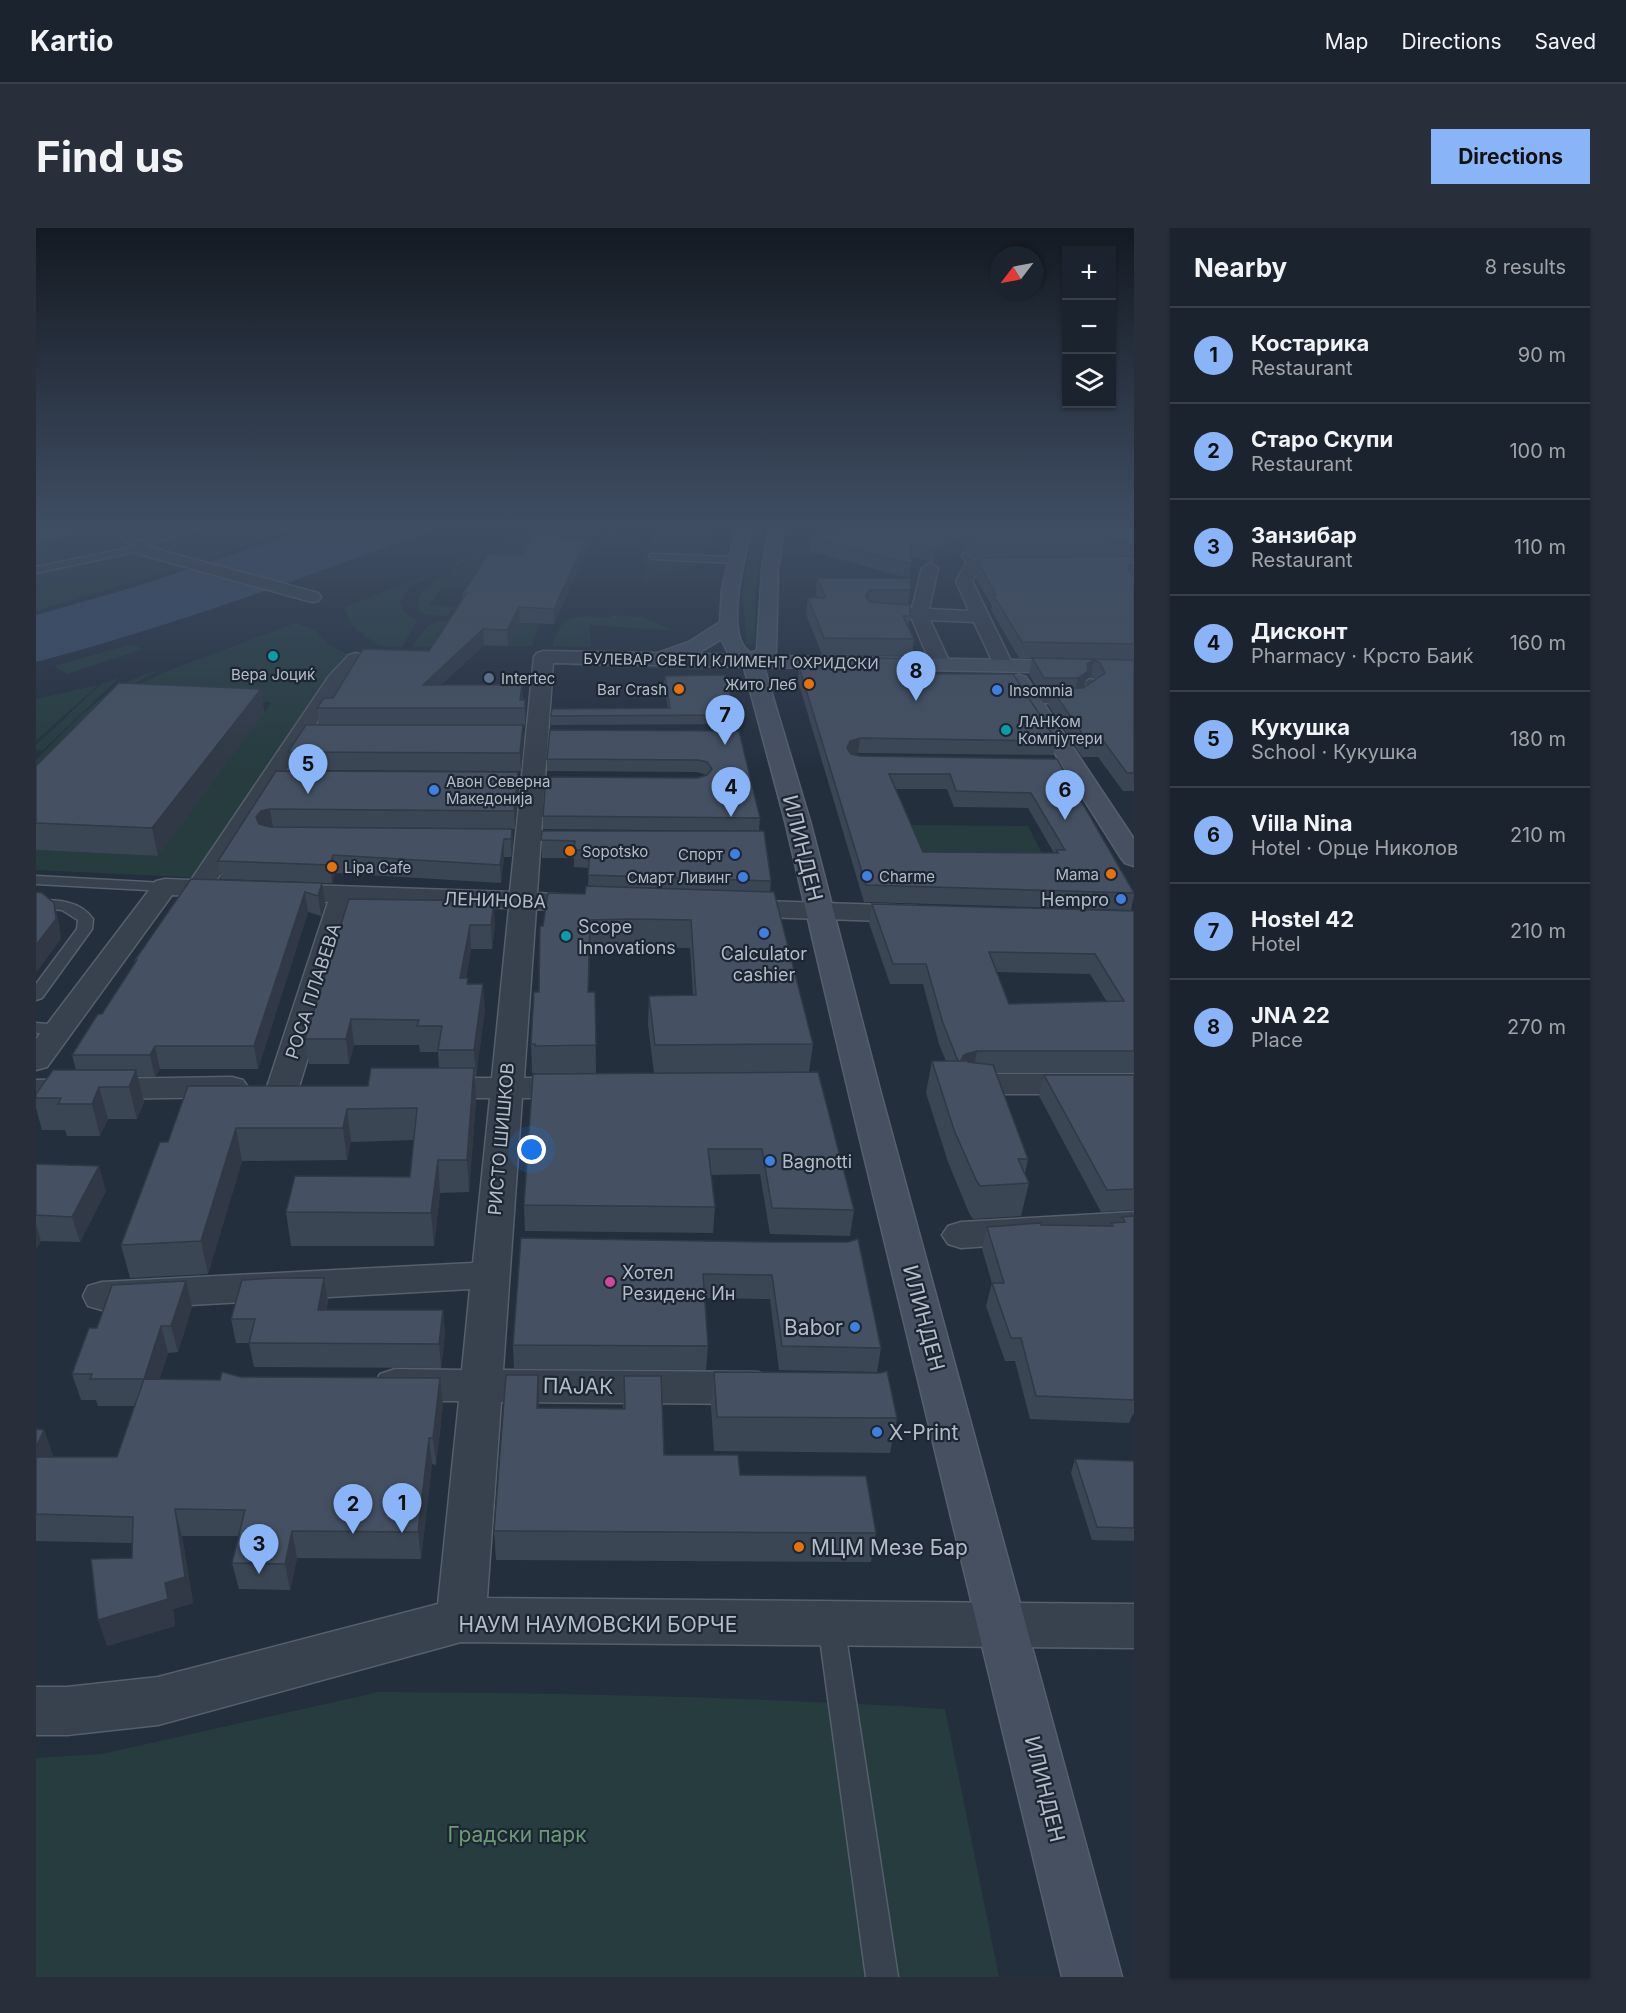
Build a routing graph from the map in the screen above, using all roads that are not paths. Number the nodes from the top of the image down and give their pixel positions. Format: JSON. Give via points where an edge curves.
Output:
{"nodes":[{"id":1,"x":730,"y":607,"type":"edge"},
{"id":2,"x":776,"y":607,"type":"edge"},
{"id":3,"x":921,"y":607,"type":"edge"},
{"id":4,"x":978,"y":607,"type":"edge"},
{"id":5,"x":874,"y":612,"type":"edge"},
{"id":6,"x":919,"y":615,"type":"junction"},
{"id":7,"x":980,"y":617,"type":"junction"},
{"id":8,"x":728,"y":626,"type":"junction"},
{"id":9,"x":781,"y":638,"type":"junction"},
{"id":10,"x":356,"y":659,"type":"edge"},
{"id":11,"x":659,"y":659,"type":"junction"},
{"id":12,"x":862,"y":663,"type":"junction"},
{"id":13,"x":941,"y":664,"type":"junction"},
{"id":14,"x":543,"y":665,"type":"junction"},
{"id":15,"x":1134,"y":668,"type":"edge"},
{"id":16,"x":754,"y":669,"type":"junction"},
{"id":17,"x":1018,"y":682,"type":"junction"},
{"id":18,"x":1134,"y":683,"type":"edge"},
{"id":19,"x":300,"y":733,"type":"junction"},
{"id":20,"x":324,"y":733,"type":"edge"},
{"id":21,"x":512,"y":735,"type":"edge"},
{"id":22,"x":536,"y":735,"type":"junction"},
{"id":23,"x":560,"y":735,"type":"edge"},
{"id":24,"x":1046,"y":764,"type":"edge"},
{"id":25,"x":1072,"y":765,"type":"junction"},
{"id":26,"x":269,"y":779,"type":"junction"},
{"id":27,"x":293,"y":779,"type":"edge"},
{"id":28,"x":508,"y":779,"type":"edge"},
{"id":29,"x":532,"y":779,"type":"junction"},
{"id":30,"x":556,"y":779,"type":"edge"},
{"id":31,"x":1134,"y":858,"type":"edge"},
{"id":32,"x":36,"y":880,"type":"edge"},
{"id":33,"x":82,"y":882,"type":"junction"},
{"id":34,"x":165,"y":887,"type":"junction"},
{"id":35,"x":199,"y":888,"type":"junction"},
{"id":36,"x":344,"y":894,"type":"junction"},
{"id":37,"x":522,"y":901,"type":"junction"},
{"id":38,"x":36,"y":904,"type":"edge"},
{"id":39,"x":617,"y":904,"type":"edge"},
{"id":40,"x":62,"y":905,"type":"junction"},
{"id":41,"x":712,"y":907,"type":"edge"},
{"id":42,"x":819,"y":911,"type":"junction"},
{"id":43,"x":945,"y":915,"type":"edge"},
{"id":44,"x":36,"y":995,"type":"edge"},
{"id":45,"x":47,"y":1029,"type":"edge"},
{"id":46,"x":36,"y":1060,"type":"edge"},
{"id":47,"x":973,"y":1084,"type":"edge"},
{"id":48,"x":1134,"y":1084,"type":"edge"},
{"id":49,"x":283,"y":1087,"type":"junction"},
{"id":50,"x":318,"y":1087,"type":"edge"},
{"id":51,"x":611,"y":1087,"type":"edge"},
{"id":52,"x":400,"y":1088,"type":"edge"},
{"id":53,"x":505,"y":1088,"type":"junction"},
{"id":54,"x":36,"y":1090,"type":"edge"},
{"id":55,"x":1134,"y":1224,"type":"edge"},
{"id":56,"x":961,"y":1235,"type":"dead end"},
{"id":57,"x":503,"y":1256,"type":"junction"},
{"id":58,"x":102,"y":1296,"type":"dead end"},
{"id":59,"x":364,"y":1385,"type":"edge"},
{"id":60,"x":481,"y":1386,"type":"junction"},
{"id":61,"x":790,"y":1388,"type":"edge"},
{"id":62,"x":461,"y":1620,"type":"junction"},
{"id":63,"x":831,"y":1624,"type":"junction"},
{"id":64,"x":1003,"y":1624,"type":"junction"},
{"id":65,"x":1132,"y":1632,"type":"edge"},
{"id":66,"x":36,"y":1711,"type":"edge"},
{"id":67,"x":882,"y":1977,"type":"edge"},
{"id":68,"x":1092,"y":1977,"type":"edge"}],
"edges":[{"from":1,"to":8,"type":"street","name":"ИЛИНДЕН"},
{"from":2,"to":9,"type":"street"},
{"from":3,"to":6,"type":"street"},
{"from":4,"to":7,"type":"street"},
{"from":5,"to":6,"type":"street"},
{"from":6,"to":7,"type":"street"},
{"from":6,"to":13,"type":"street"},
{"from":7,"to":17,"type":"street"},
{"from":8,"to":11,"type":"street","via":[[697,646]]},
{"from":8,"to":16,"type":"street","name":"ИЛИНДЕН","via":[[736,651]]},
{"from":9,"to":12,"type":"street","via":[[818,655]]},
{"from":9,"to":16,"type":"street"},
{"from":10,"to":19,"type":"street","via":[[336,680]]},
{"from":11,"to":14,"type":"street","name":"БУЛЕВАР СВЕТИ КЛИМЕНТ ОХРИДСКИ"},
{"from":11,"to":16,"type":"street","name":"БУЛЕВАР СВЕТИ КЛИМЕНТ ОХРИДСКИ"},
{"from":12,"to":13,"type":"street","name":"БУЛЕВАР СВЕТИ КЛИМЕНТ ОХРИДСКИ"},
{"from":12,"to":16,"type":"street","name":"БУЛЕВАР СВЕТИ КЛИМЕНТ ОХРИДСКИ"},
{"from":13,"to":17,"type":"street","name":"БУЛЕВАР СВЕТИ КЛИМЕНТ ОХРИДСКИ"},
{"from":14,"to":16,"type":"street","name":"БУЛЕВАР СВЕТИ КЛИМЕНТ ОХРИДСКИ"},
{"from":14,"to":22,"type":"street","name":"РИСТО ШИШКОВ"},
{"from":15,"to":17,"type":"street","name":"БУЛЕВАР СВЕТИ КЛИМЕНТ ОХРИДСКИ"},
{"from":16,"to":17,"type":"street","name":"БУЛЕВАР СВЕТИ КЛИМЕНТ ОХРИДСКИ"},
{"from":16,"to":42,"type":"street","name":"ИЛИНДЕН"},
{"from":17,"to":18,"type":"street","name":"БУЛЕВАР СВЕТИ КЛИМЕНТ ОХРИДСКИ"},
{"from":17,"to":25,"type":"street"},
{"from":19,"to":20,"type":"street"},
{"from":19,"to":26,"type":"street"},
{"from":21,"to":22,"type":"street"},
{"from":22,"to":23,"type":"street"},
{"from":22,"to":29,"type":"street","name":"РИСТО ШИШКОВ"},
{"from":24,"to":25,"type":"street"},
{"from":25,"to":31,"type":"street"},
{"from":26,"to":27,"type":"street"},
{"from":26,"to":35,"type":"street"},
{"from":28,"to":29,"type":"street"},
{"from":29,"to":30,"type":"street"},
{"from":29,"to":37,"type":"street","name":"РИСТО ШИШКОВ"},
{"from":32,"to":33,"type":"lane","name":"ЛЕНИНОВА"},
{"from":33,"to":34,"type":"lane","name":"ЛЕНИНОВА"},
{"from":33,"to":40,"type":"lane"},
{"from":34,"to":35,"type":"street","name":"ЛЕНИНОВА"},
{"from":34,"to":45,"type":"street"},
{"from":35,"to":36,"type":"street","name":"ЛЕНИНОВА"},
{"from":36,"to":37,"type":"street","name":"ЛЕНИНОВА"},
{"from":36,"to":49,"type":"street","name":"РОСА ПЛАВЕВА"},
{"from":37,"to":39,"type":"street","name":"ЛЕНИНОВА"},
{"from":37,"to":53,"type":"street","name":"РИСТО ШИШКОВ"},
{"from":38,"to":40,"type":"lane"},
{"from":40,"to":44,"type":"lane","via":[[79,910],[86,919],[84,929]]},
{"from":41,"to":42,"type":"street"},
{"from":42,"to":43,"type":"street"},
{"from":42,"to":64,"type":"street","name":"ИЛИНДЕН"},
{"from":45,"to":46,"type":"street"},
{"from":47,"to":48,"type":"street"},
{"from":49,"to":50,"type":"street"},
{"from":49,"to":54,"type":"street"},
{"from":51,"to":53,"type":"street"},
{"from":52,"to":53,"type":"street"},
{"from":53,"to":57,"type":"street","name":"РИСТО ШИШКОВ"},
{"from":55,"to":56,"type":"street"},
{"from":57,"to":58,"type":"street"},
{"from":57,"to":60,"type":"street","name":"РИСТО ШИШКОВ"},
{"from":59,"to":60,"type":"street","name":"ПАЈАК"},
{"from":60,"to":61,"type":"street","name":"ПАЈАК"},
{"from":60,"to":62,"type":"street","name":"РИСТО ШИШКОВ"},
{"from":62,"to":63,"type":"street","name":"НАУМ НАУМОВСКИ БОРЧЕ"},
{"from":62,"to":66,"type":"street","name":"НАУМ НАУМОВСКИ БОРЧЕ","via":[[158,1701]]},
{"from":63,"to":64,"type":"street","name":"НАУМ НАУМОВСКИ БОРЧЕ"},
{"from":63,"to":67,"type":"lane"},
{"from":64,"to":65,"type":"street","name":"НАУМ НАУМОВСКИ БОРЧЕ"},
{"from":64,"to":68,"type":"street","name":"ИЛИНДЕН"}]}
